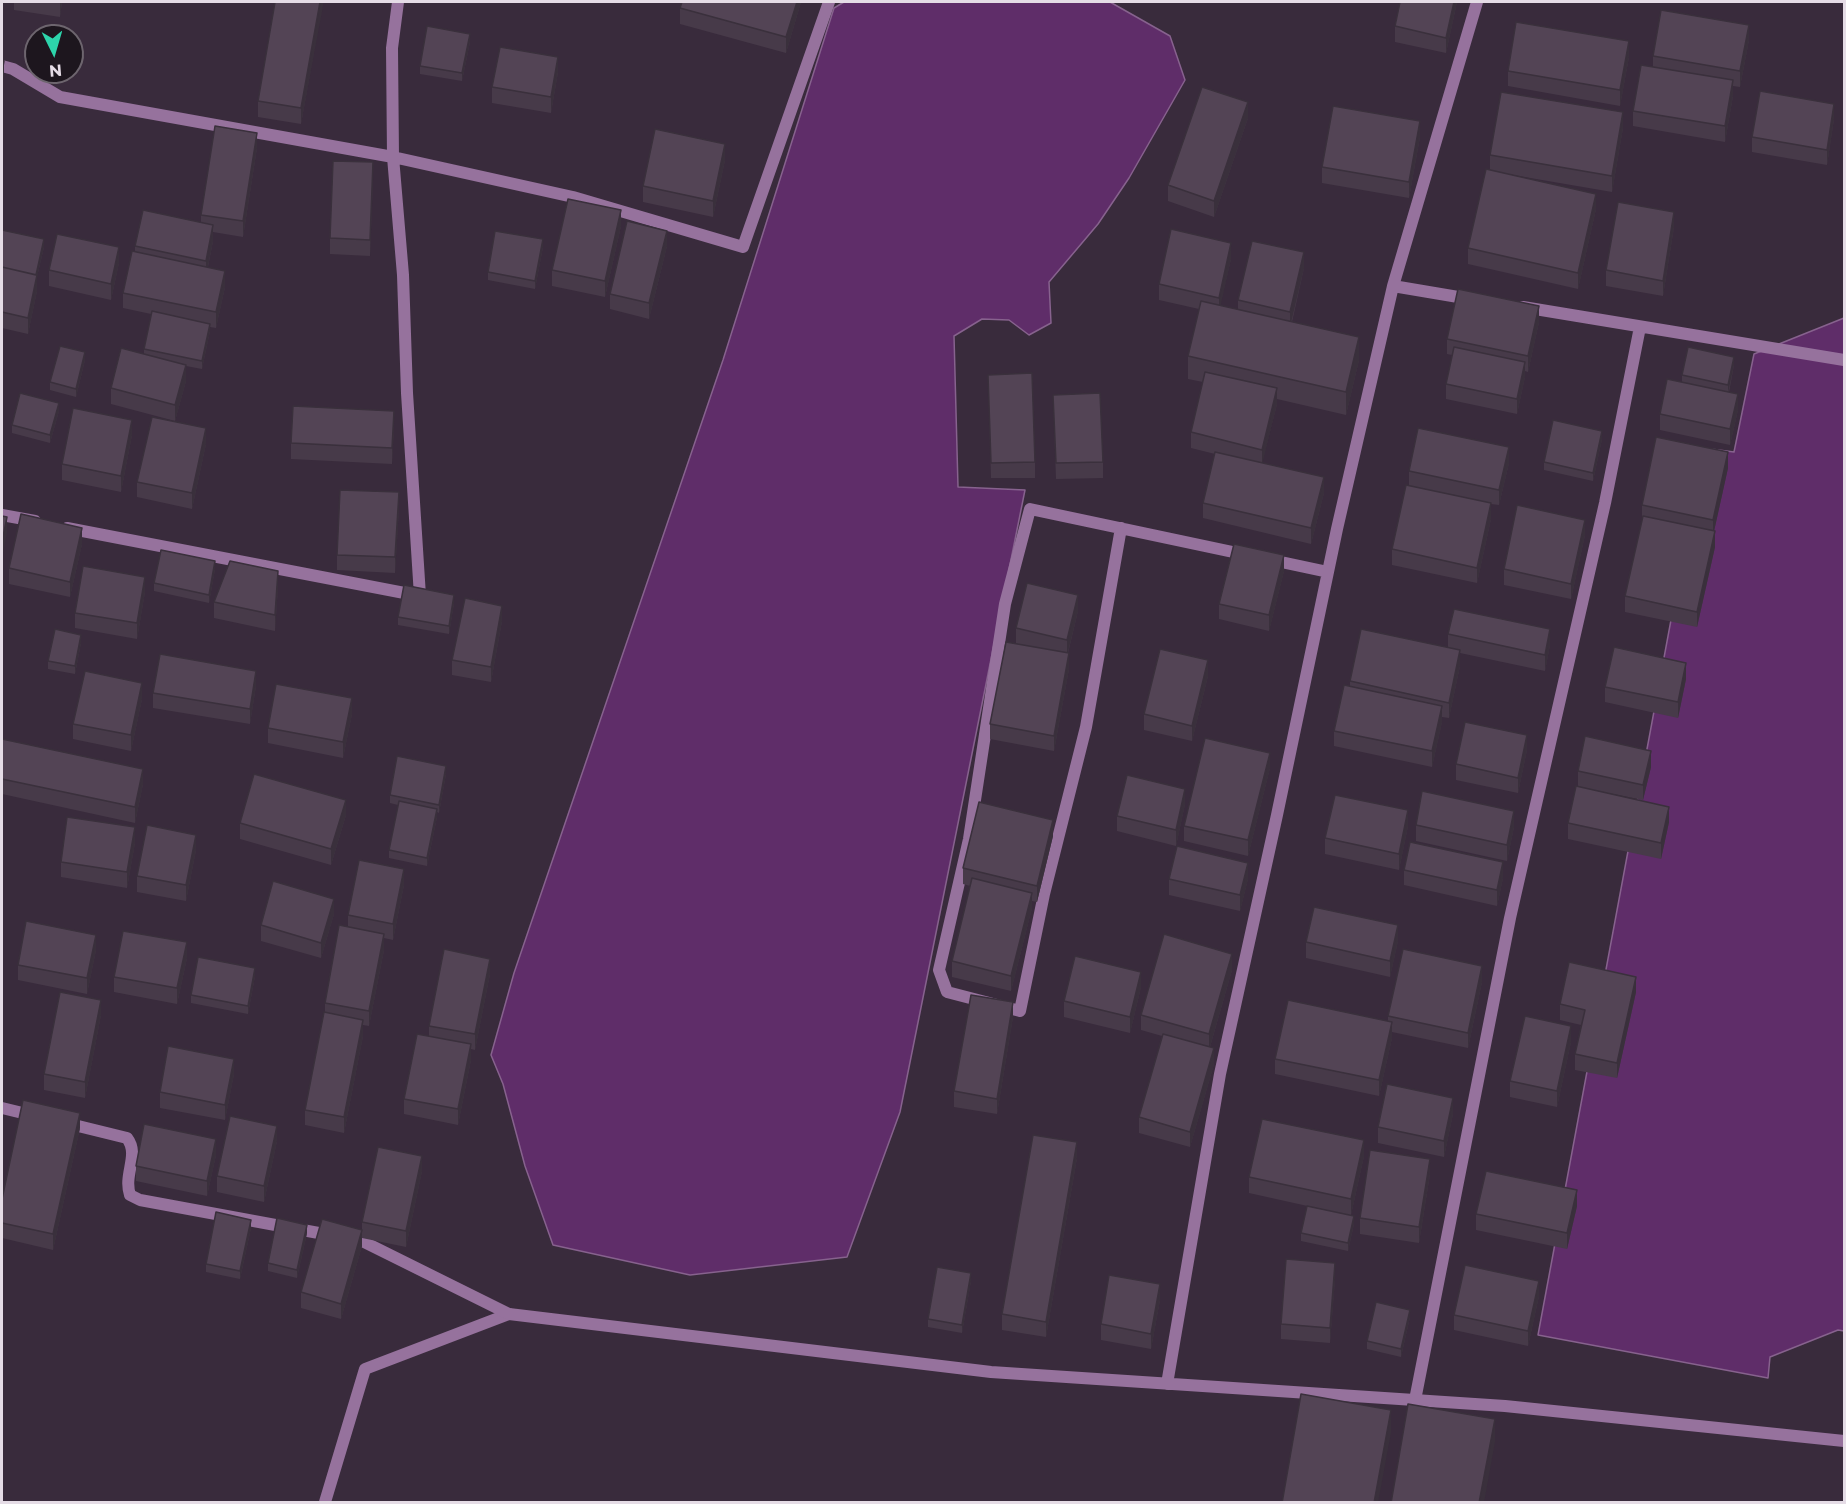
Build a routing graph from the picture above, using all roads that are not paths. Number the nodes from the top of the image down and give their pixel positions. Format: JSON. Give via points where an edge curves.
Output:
{"nodes":[{"id":1,"x":398,"y":2,"type":"edge"},
{"id":2,"x":829,"y":2,"type":"edge"},
{"id":3,"x":1477,"y":2,"type":"edge"},
{"id":4,"x":2,"y":66,"type":"edge"},
{"id":5,"x":393,"y":157,"type":"junction"},
{"id":6,"x":1393,"y":286,"type":"junction"},
{"id":7,"x":1487,"y":302,"type":"edge"},
{"id":8,"x":1510,"y":305,"type":"edge"},
{"id":9,"x":1640,"y":327,"type":"junction"},
{"id":10,"x":1845,"y":360,"type":"edge"},
{"id":11,"x":2,"y":515,"type":"edge"},
{"id":12,"x":1121,"y":528,"type":"junction"},
{"id":13,"x":1328,"y":572,"type":"junction"},
{"id":14,"x":2,"y":1108,"type":"edge"},
{"id":15,"x":509,"y":1314,"type":"junction"},
{"id":16,"x":1167,"y":1384,"type":"junction"},
{"id":17,"x":1415,"y":1400,"type":"junction"},
{"id":18,"x":1845,"y":1441,"type":"edge"},
{"id":19,"x":325,"y":1503,"type":"edge"}],
"edges":[{"from":1,"to":5,"type":"street","via":[[392,48]]},
{"from":2,"to":5,"type":"street","via":[[743,247],[573,197]]},
{"from":3,"to":6,"type":"street"},
{"from":4,"to":5,"type":"street","via":[[60,97]]},
{"from":5,"to":11,"type":"street","via":[[420,596]]},
{"from":6,"to":7,"type":"street"},
{"from":6,"to":13,"type":"street"},
{"from":8,"to":9,"type":"street"},
{"from":9,"to":10,"type":"street"},
{"from":9,"to":17,"type":"street","via":[[1605,503],[1477,1075]]},
{"from":12,"to":12,"type":"street","via":[[1030,509],[1005,603],[969,839],[939,970],[947,992],[1020,1011],[1044,894],[1086,727]]},
{"from":12,"to":13,"type":"street"},
{"from":13,"to":16,"type":"street","via":[[1220,1074]]},
{"from":14,"to":15,"type":"street","via":[[127,1138],[132,1145],[127,1184],[130,1195],[140,1200],[362,1241]]},
{"from":15,"to":16,"type":"street","via":[[991,1372]]},
{"from":15,"to":19,"type":"street","via":[[365,1369]]},
{"from":16,"to":17,"type":"street"},
{"from":17,"to":18,"type":"street"}]}
